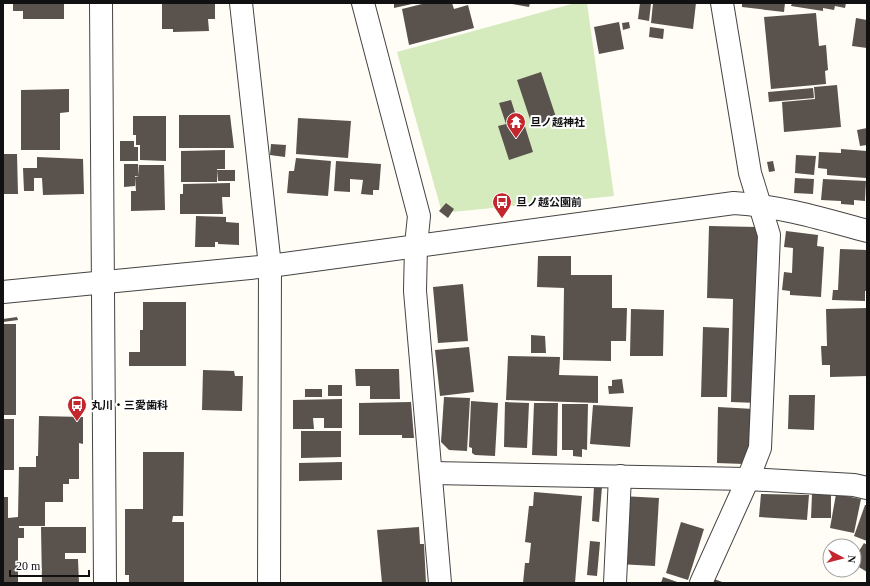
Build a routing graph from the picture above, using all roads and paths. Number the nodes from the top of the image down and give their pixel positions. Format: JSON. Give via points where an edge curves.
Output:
{"nodes":[{"id":1,"x":101,"y":3,"type":"edge"},
{"id":2,"x":241,"y":3,"type":"edge"},
{"id":3,"x":363,"y":3,"type":"edge"},
{"id":4,"x":722,"y":3,"type":"edge"},
{"id":5,"x":760,"y":205,"type":"junction"},
{"id":6,"x":867,"y":231,"type":"edge"},
{"id":7,"x":416,"y":245,"type":"junction"},
{"id":8,"x":270,"y":266,"type":"junction"},
{"id":9,"x":103,"y":282,"type":"junction"},
{"id":10,"x":3,"y":292,"type":"edge"},
{"id":11,"x":432,"y":473,"type":"junction"},
{"id":12,"x":620,"y":476,"type":"junction"},
{"id":13,"x":748,"y":480,"type":"junction"},
{"id":14,"x":867,"y":488,"type":"edge"},
{"id":15,"x":105,"y":583,"type":"edge"},
{"id":16,"x":269,"y":583,"type":"edge"},
{"id":17,"x":440,"y":583,"type":"edge"},
{"id":18,"x":615,"y":583,"type":"edge"},
{"id":19,"x":701,"y":583,"type":"edge"}],
"edges":[{"from":1,"to":9,"type":"street"},
{"from":2,"to":8,"type":"street"},
{"from":3,"to":7,"type":"street","via":[[419,216]]},
{"from":4,"to":5,"type":"street","via":[[750,173]]},
{"from":5,"to":6,"type":"street","via":[[806,214]]},
{"from":5,"to":7,"type":"street","via":[[734,203]]},
{"from":5,"to":13,"type":"street","via":[[769,235],[760,448]]},
{"from":7,"to":8,"type":"street"},
{"from":7,"to":11,"type":"street","via":[[415,291]]},
{"from":8,"to":9,"type":"street"},
{"from":8,"to":16,"type":"street"},
{"from":9,"to":10,"type":"street"},
{"from":9,"to":15,"type":"street"},
{"from":11,"to":12,"type":"street"},
{"from":11,"to":17,"type":"street"},
{"from":12,"to":13,"type":"street"},
{"from":12,"to":18,"type":"street"},
{"from":13,"to":14,"type":"street","via":[[854,485]]},
{"from":13,"to":19,"type":"street"}]}
